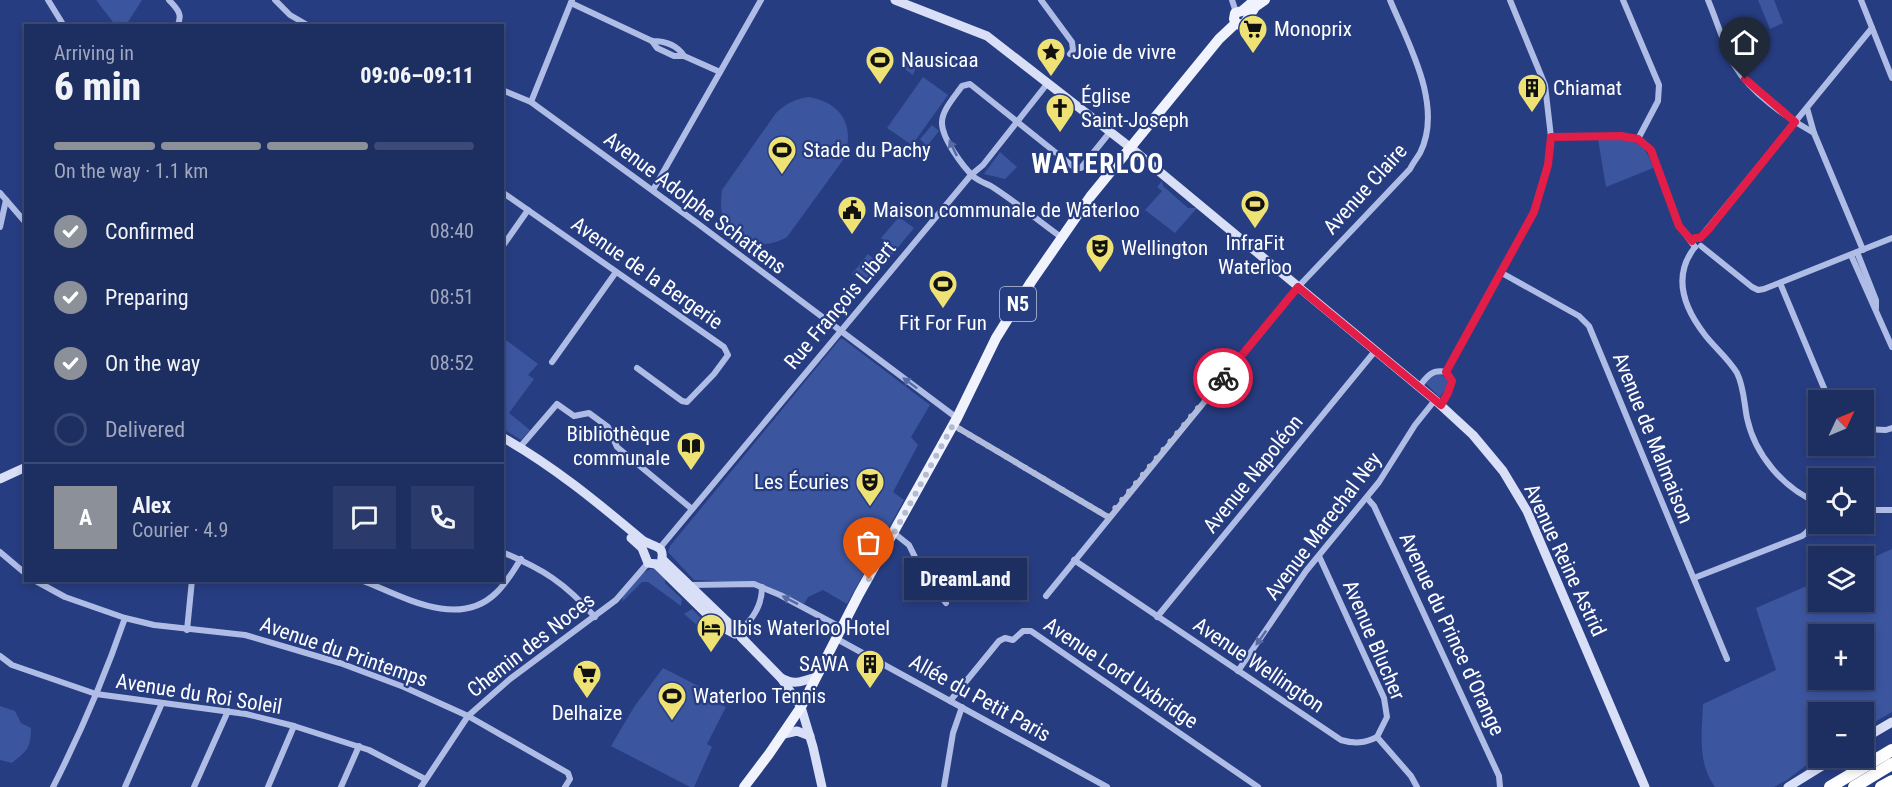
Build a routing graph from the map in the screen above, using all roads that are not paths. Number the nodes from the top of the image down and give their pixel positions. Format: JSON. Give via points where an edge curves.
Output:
{"nodes":[{"id":1,"x":48,"y":0,"type":"edge"},
{"id":2,"x":169,"y":0,"type":"edge"},
{"id":3,"x":275,"y":0,"type":"edge"},
{"id":4,"x":761,"y":0,"type":"edge"},
{"id":5,"x":895,"y":0,"type":"edge"},
{"id":6,"x":1041,"y":0,"type":"edge"},
{"id":7,"x":1232,"y":0,"type":"edge"},
{"id":8,"x":1255,"y":0,"type":"edge"},
{"id":9,"x":1265,"y":0,"type":"edge"},
{"id":10,"x":1390,"y":0,"type":"edge"},
{"id":11,"x":1510,"y":0,"type":"edge"},
{"id":12,"x":1623,"y":0,"type":"edge"},
{"id":13,"x":1708,"y":0,"type":"edge"},
{"id":14,"x":1861,"y":0,"type":"edge"},
{"id":15,"x":572,"y":2,"type":"edge"},
{"id":16,"x":1241,"y":16,"type":"junction"},
{"id":17,"x":63,"y":24,"type":"edge"},
{"id":18,"x":178,"y":24,"type":"edge"},
{"id":19,"x":306,"y":24,"type":"edge"},
{"id":20,"x":1872,"y":28,"type":"junction"},
{"id":21,"x":1070,"y":54,"type":"dead end"},
{"id":22,"x":720,"y":72,"type":"junction"},
{"id":23,"x":1892,"y":78,"type":"edge"},
{"id":24,"x":1047,"y":84,"type":"junction"},
{"id":25,"x":504,"y":91,"type":"edge"},
{"id":26,"x":531,"y":102,"type":"junction"},
{"id":27,"x":1807,"y":108,"type":"junction"},
{"id":28,"x":1018,"y":121,"type":"junction"},
{"id":29,"x":1795,"y":122,"type":"junction"},
{"id":30,"x":1110,"y":132,"type":"junction"},
{"id":31,"x":1814,"y":133,"type":"junction"},
{"id":32,"x":1551,"y":137,"type":"junction"},
{"id":33,"x":1638,"y":139,"type":"junction"},
{"id":34,"x":1131,"y":148,"type":"junction"},
{"id":35,"x":971,"y":175,"type":"junction"},
{"id":36,"x":653,"y":190,"type":"junction"},
{"id":37,"x":0,"y":193,"type":"edge"},
{"id":38,"x":504,"y":193,"type":"edge"},
{"id":39,"x":6,"y":200,"type":"junction"},
{"id":40,"x":528,"y":210,"type":"junction"},
{"id":41,"x":24,"y":221,"type":"edge"},
{"id":42,"x":0,"y":227,"type":"edge"},
{"id":43,"x":1061,"y":237,"type":"junction"},
{"id":44,"x":1892,"y":238,"type":"edge"},
{"id":45,"x":504,"y":244,"type":"edge"},
{"id":46,"x":1696,"y":245,"type":"junction"},
{"id":47,"x":1857,"y":252,"type":"junction"},
{"id":48,"x":616,"y":272,"type":"junction"},
{"id":49,"x":1500,"y":272,"type":"junction"},
{"id":50,"x":1780,"y":283,"type":"junction"},
{"id":51,"x":1298,"y":287,"type":"junction"},
{"id":52,"x":840,"y":330,"type":"junction"},
{"id":53,"x":1892,"y":347,"type":"edge"},
{"id":54,"x":1375,"y":351,"type":"junction"},
{"id":55,"x":552,"y":362,"type":"dead end"},
{"id":56,"x":637,"y":368,"type":"dead end"},
{"id":57,"x":1446,"y":372,"type":"junction"},
{"id":58,"x":1419,"y":387,"type":"junction"},
{"id":59,"x":1825,"y":390,"type":"edge"},
{"id":60,"x":1438,"y":403,"type":"junction"},
{"id":61,"x":955,"y":421,"type":"junction"},
{"id":62,"x":1892,"y":428,"type":"edge"},
{"id":63,"x":1874,"y":429,"type":"edge"},
{"id":64,"x":504,"y":438,"type":"edge"},
{"id":65,"x":520,"y":447,"type":"junction"},
{"id":66,"x":24,"y":468,"type":"edge"},
{"id":67,"x":0,"y":479,"type":"edge"},
{"id":68,"x":1367,"y":498,"type":"junction"},
{"id":69,"x":1808,"y":498,"type":"edge"},
{"id":70,"x":595,"y":502,"type":"junction"},
{"id":71,"x":692,"y":509,"type":"junction"},
{"id":72,"x":1874,"y":510,"type":"edge"},
{"id":73,"x":1892,"y":510,"type":"edge"},
{"id":74,"x":1108,"y":517,"type":"junction"},
{"id":75,"x":1808,"y":532,"type":"edge"},
{"id":76,"x":894,"y":533,"type":"junction"},
{"id":77,"x":655,"y":548,"type":"junction"},
{"id":78,"x":0,"y":552,"type":"edge"},
{"id":79,"x":504,"y":553,"type":"edge"},
{"id":80,"x":1319,"y":556,"type":"junction"},
{"id":81,"x":521,"y":560,"type":"junction"},
{"id":82,"x":653,"y":560,"type":"junction"},
{"id":83,"x":1074,"y":560,"type":"junction"},
{"id":84,"x":24,"y":572,"type":"edge"},
{"id":85,"x":1694,"y":578,"type":"junction"},
{"id":86,"x":38,"y":582,"type":"edge"},
{"id":87,"x":192,"y":582,"type":"edge"},
{"id":88,"x":366,"y":582,"type":"edge"},
{"id":89,"x":690,"y":585,"type":"junction"},
{"id":90,"x":762,"y":587,"type":"junction"},
{"id":91,"x":1046,"y":596,"type":"dead end"},
{"id":92,"x":946,"y":603,"type":"dead end"},
{"id":93,"x":595,"y":617,"type":"junction"},
{"id":94,"x":1157,"y":617,"type":"junction"},
{"id":95,"x":125,"y":618,"type":"junction"},
{"id":96,"x":188,"y":630,"type":"junction"},
{"id":97,"x":839,"y":633,"type":"junction"},
{"id":98,"x":739,"y":634,"type":"junction"},
{"id":99,"x":0,"y":656,"type":"edge"},
{"id":100,"x":1727,"y":659,"type":"dead end"},
{"id":101,"x":1238,"y":671,"type":"junction"},
{"id":102,"x":781,"y":678,"type":"junction"},
{"id":103,"x":814,"y":678,"type":"junction"},
{"id":104,"x":96,"y":694,"type":"junction"},
{"id":105,"x":950,"y":700,"type":"junction"},
{"id":106,"x":162,"y":703,"type":"junction"},
{"id":107,"x":801,"y":707,"type":"junction"},
{"id":108,"x":962,"y":707,"type":"junction"},
{"id":109,"x":228,"y":711,"type":"junction"},
{"id":110,"x":468,"y":716,"type":"junction"},
{"id":111,"x":1892,"y":722,"type":"edge"},
{"id":112,"x":294,"y":726,"type":"junction"},
{"id":113,"x":1874,"y":733,"type":"edge"},
{"id":114,"x":784,"y":734,"type":"junction"},
{"id":115,"x":810,"y":736,"type":"junction"},
{"id":116,"x":1377,"y":737,"type":"junction"},
{"id":117,"x":359,"y":746,"type":"junction"},
{"id":118,"x":1892,"y":750,"type":"edge"},
{"id":119,"x":1892,"y":764,"type":"edge"},
{"id":120,"x":1819,"y":768,"type":"edge"},
{"id":121,"x":425,"y":779,"type":"junction"},
{"id":122,"x":1892,"y":781,"type":"edge"},
{"id":123,"x":53,"y":787,"type":"edge"},
{"id":124,"x":125,"y":787,"type":"edge"},
{"id":125,"x":194,"y":787,"type":"edge"},
{"id":126,"x":268,"y":787,"type":"edge"},
{"id":127,"x":341,"y":787,"type":"edge"},
{"id":128,"x":421,"y":787,"type":"edge"},
{"id":129,"x":565,"y":787,"type":"edge"},
{"id":130,"x":744,"y":787,"type":"edge"},
{"id":131,"x":822,"y":787,"type":"edge"},
{"id":132,"x":944,"y":787,"type":"edge"},
{"id":133,"x":1107,"y":787,"type":"edge"},
{"id":134,"x":1258,"y":787,"type":"edge"},
{"id":135,"x":1418,"y":787,"type":"edge"},
{"id":136,"x":1500,"y":787,"type":"edge"},
{"id":137,"x":1645,"y":787,"type":"edge"},
{"id":138,"x":1788,"y":787,"type":"edge"},
{"id":139,"x":1830,"y":787,"type":"edge"},
{"id":140,"x":1854,"y":787,"type":"edge"},
{"id":141,"x":1881,"y":787,"type":"edge"}],
"edges":[{"from":1,"to":17,"type":"street"},
{"from":2,"to":18,"type":"street","via":[[181,17]]},
{"from":3,"to":19,"type":"street"},
{"from":4,"to":22,"type":"street"},
{"from":5,"to":24,"type":"street","name":"Avenue Reine Astrid","via":[[987,36]]},
{"from":6,"to":21,"type":"street","via":[[1072,42]]},
{"from":7,"to":16,"type":"street"},
{"from":8,"to":16,"type":"main road","number":"N5"},
{"from":9,"to":16,"type":"main road","number":"N5"},
{"from":10,"to":51,"type":"street","name":"Avenue Claire","via":[[1425,93],[1428,110],[1421,152],[1410,169]]},
{"from":11,"to":32,"type":"street","via":[[1545,86]]},
{"from":12,"to":33,"type":"street","via":[[1659,85],[1658,101]]},
{"from":13,"to":29,"type":"street","via":[[1734,65]]},
{"from":14,"to":20,"type":"street"},
{"from":15,"to":22,"type":"street","via":[[652,41],[657,48]]},
{"from":15,"to":26,"type":"street"},
{"from":16,"to":34,"type":"main road","number":"N5"},
{"from":20,"to":23,"type":"street"},
{"from":20,"to":27,"type":"street"},
{"from":22,"to":36,"type":"street"},
{"from":24,"to":28,"type":"street","name":"Rue François Libert"},
{"from":24,"to":30,"type":"street","name":"Avenue Reine Astrid"},
{"from":25,"to":26,"type":"street","name":"Avenue Adolphe Schattens"},
{"from":26,"to":36,"type":"street","name":"Avenue Adolphe Schattens"},
{"from":27,"to":29,"type":"street"},
{"from":27,"to":31,"type":"street"},
{"from":28,"to":30,"type":"street","via":[[1075,168],[1081,168]]},
{"from":28,"to":35,"type":"street","name":"Rue François Libert","via":[[984,165]]},
{"from":35,"to":28,"type":"street","one_way":true,"via":[[958,159],[942,124],[962,86],[970,84]]},
{"from":29,"to":31,"type":"street"},
{"from":29,"to":46,"type":"street","via":[[1700,238],[1702,243]]},
{"from":30,"to":34,"type":"street","name":"Avenue Reine Astrid"},
{"from":31,"to":47,"type":"street"},
{"from":32,"to":33,"type":"street"},
{"from":32,"to":49,"type":"street","via":[[1538,200]]},
{"from":33,"to":46,"type":"street","via":[[1651,150],[1679,226]]},
{"from":34,"to":43,"type":"main road","number":"N5"},
{"from":34,"to":51,"type":"street","name":"Avenue Reine Astrid"},
{"from":35,"to":43,"type":"street"},
{"from":35,"to":52,"type":"street","name":"Rue François Libert"},
{"from":36,"to":52,"type":"street","name":"Avenue Adolphe Schattens"},
{"from":37,"to":39,"type":"street"},
{"from":38,"to":40,"type":"street","name":"Avenue de la Bergerie"},
{"from":39,"to":41,"type":"street"},
{"from":39,"to":42,"type":"street"},
{"from":40,"to":45,"type":"street"},
{"from":40,"to":48,"type":"street","name":"Avenue de la Bergerie"},
{"from":43,"to":61,"type":"main road","number":"N5","via":[[996,338]]},
{"from":44,"to":47,"type":"street"},
{"from":46,"to":50,"type":"street","via":[[1758,290]]},
{"from":46,"to":69,"type":"street","via":[[1686,258],[1682,276],[1689,308],[1705,336],[1730,362],[1738,377],[1757,449],[1794,490]]},
{"from":47,"to":50,"type":"street"},
{"from":47,"to":53,"type":"street"},
{"from":48,"to":55,"type":"street"},
{"from":48,"to":56,"type":"street","name":"Avenue de la Bergerie","via":[[724,347],[728,355],[687,402]]},
{"from":49,"to":57,"type":"street"},
{"from":49,"to":85,"type":"street","name":"Avenue de Malmaison","via":[[1579,316],[1589,326]]},
{"from":50,"to":59,"type":"street"},
{"from":51,"to":54,"type":"street","name":"Avenue Reine Astrid"},
{"from":51,"to":74,"type":"street","name":"Avenue Claire"},
{"from":61,"to":52,"type":"street","name":"Avenue Adolphe Schattens","one_way":true},
{"from":52,"to":71,"type":"street","name":"Rue François Libert"},
{"from":54,"to":58,"type":"street","name":"Avenue Reine Astrid"},
{"from":54,"to":94,"type":"street","name":"Avenue Napoléon"},
{"from":57,"to":58,"type":"street","via":[[1437,370],[1429,374]]},
{"from":57,"to":60,"type":"street","via":[[1452,381],[1448,393]]},
{"from":58,"to":60,"type":"street","name":"Avenue Reine Astrid"},
{"from":60,"to":68,"type":"street","name":"Avenue Marechal Ney","via":[[1415,425]]},
{"from":60,"to":137,"type":"street","name":"Avenue Reine Astrid","via":[[1497,464],[1527,511]]},
{"from":61,"to":74,"type":"street","name":"Avenue Adolphe Schattens"},
{"from":61,"to":76,"type":"main road","number":"N5"},
{"from":62,"to":63,"type":"street"},
{"from":64,"to":65,"type":"street"},
{"from":65,"to":70,"type":"street"},
{"from":65,"to":71,"type":"street","via":[[557,404],[574,416],[588,413],[608,427],[616,447]]},
{"from":66,"to":67,"type":"street"},
{"from":68,"to":80,"type":"street","name":"Avenue Marechal Ney"},
{"from":68,"to":136,"type":"street","name":"Avenue du Prince d'Orange","via":[[1499,776]]},
{"from":70,"to":77,"type":"street"},
{"from":70,"to":82,"type":"street"},
{"from":71,"to":77,"type":"street","name":"Rue François Libert"},
{"from":72,"to":73,"type":"street"},
{"from":74,"to":83,"type":"street","name":"Avenue Claire"},
{"from":75,"to":85,"type":"street"},
{"from":76,"to":92,"type":"street","via":[[909,545]]},
{"from":76,"to":97,"type":"main road","number":"N5"},
{"from":77,"to":82,"type":"street","via":[[662,554]]},
{"from":77,"to":82,"type":"street","via":[[646,549]]},
{"from":78,"to":84,"type":"street"},
{"from":79,"to":81,"type":"street"},
{"from":80,"to":101,"type":"street","name":"Avenue Marechal Ney","one_way":true},
{"from":80,"to":116,"type":"street","name":"Avenue Blucher","via":[[1384,698],[1387,717]]},
{"from":81,"to":88,"type":"street","via":[[496,593],[465,610],[440,609]]},
{"from":81,"to":93,"type":"street","via":[[559,581]]},
{"from":82,"to":89,"type":"street"},
{"from":82,"to":93,"type":"street","name":"Chemin des Noces"},
{"from":82,"to":98,"type":"street","via":[[718,624]]},
{"from":83,"to":91,"type":"street","name":"Avenue Claire"},
{"from":83,"to":94,"type":"street","name":"Avenue Wellington"},
{"from":85,"to":100,"type":"street","name":"Avenue de Malmaison"},
{"from":86,"to":95,"type":"street","name":"Avenue du Printemps","via":[[65,597]]},
{"from":87,"to":96,"type":"street"},
{"from":89,"to":90,"type":"street","name":"Allée du Petit Paris"},
{"from":89,"to":98,"type":"street"},
{"from":97,"to":90,"type":"street","name":"Allée du Petit Paris","one_way":true,"via":[[809,609]]},
{"from":90,"to":98,"type":"street","via":[[762,601]]},
{"from":93,"to":110,"type":"street","name":"Chemin des Noces","via":[[519,672]]},
{"from":94,"to":101,"type":"street","name":"Avenue Wellington"},
{"from":95,"to":96,"type":"street","name":"Avenue du Printemps"},
{"from":95,"to":104,"type":"street"},
{"from":96,"to":110,"type":"street","name":"Avenue du Printemps","via":[[245,635],[340,663]]},
{"from":97,"to":103,"type":"main road","number":"N5"},
{"from":97,"to":105,"type":"street","name":"Allée du Petit Paris"},
{"from":98,"to":102,"type":"street"},
{"from":99,"to":104,"type":"street","name":"Avenue du Roi Soleil","via":[[12,665]]},
{"from":101,"to":116,"type":"street","name":"Avenue Wellington","via":[[1341,740],[1361,743]]},
{"from":102,"to":103,"type":"street","via":[[800,683]]},
{"from":102,"to":107,"type":"street"},
{"from":103,"to":107,"type":"main road","number":"N5"},
{"from":104,"to":106,"type":"street","name":"Avenue du Roi Soleil"},
{"from":104,"to":123,"type":"street"},
{"from":105,"to":108,"type":"street","name":"Allée du Petit Paris"},
{"from":105,"to":134,"type":"street","name":"Avenue Lord Uxbridge","via":[[1002,638],[1013,640],[1023,631],[1031,631]]},
{"from":106,"to":109,"type":"street","name":"Avenue du Roi Soleil"},
{"from":106,"to":124,"type":"street"},
{"from":107,"to":114,"type":"main road","number":"N5"},
{"from":107,"to":115,"type":"street"},
{"from":108,"to":132,"type":"street","via":[[953,733]]},
{"from":108,"to":133,"type":"street","name":"Allée du Petit Paris"},
{"from":109,"to":112,"type":"street","name":"Avenue du Roi Soleil"},
{"from":109,"to":125,"type":"street"},
{"from":110,"to":121,"type":"street","name":"Chemin des Noces"},
{"from":110,"to":129,"type":"street","name":"Avenue du Printemps","via":[[568,773],[570,779]]},
{"from":111,"to":113,"type":"street"},
{"from":112,"to":117,"type":"street","name":"Avenue du Roi Soleil"},
{"from":112,"to":126,"type":"street"},
{"from":114,"to":115,"type":"street","via":[[797,731]]},
{"from":114,"to":130,"type":"main road","number":"N5"},
{"from":115,"to":131,"type":"street"},
{"from":116,"to":135,"type":"street"},
{"from":117,"to":121,"type":"street","name":"Avenue du Roi Soleil"},
{"from":117,"to":127,"type":"street"},
{"from":118,"to":139,"type":"highway"},
{"from":119,"to":140,"type":"highway"},
{"from":120,"to":138,"type":"street"},
{"from":121,"to":128,"type":"street","name":"Chemin des Noces"},
{"from":122,"to":141,"type":"highway"}]}
